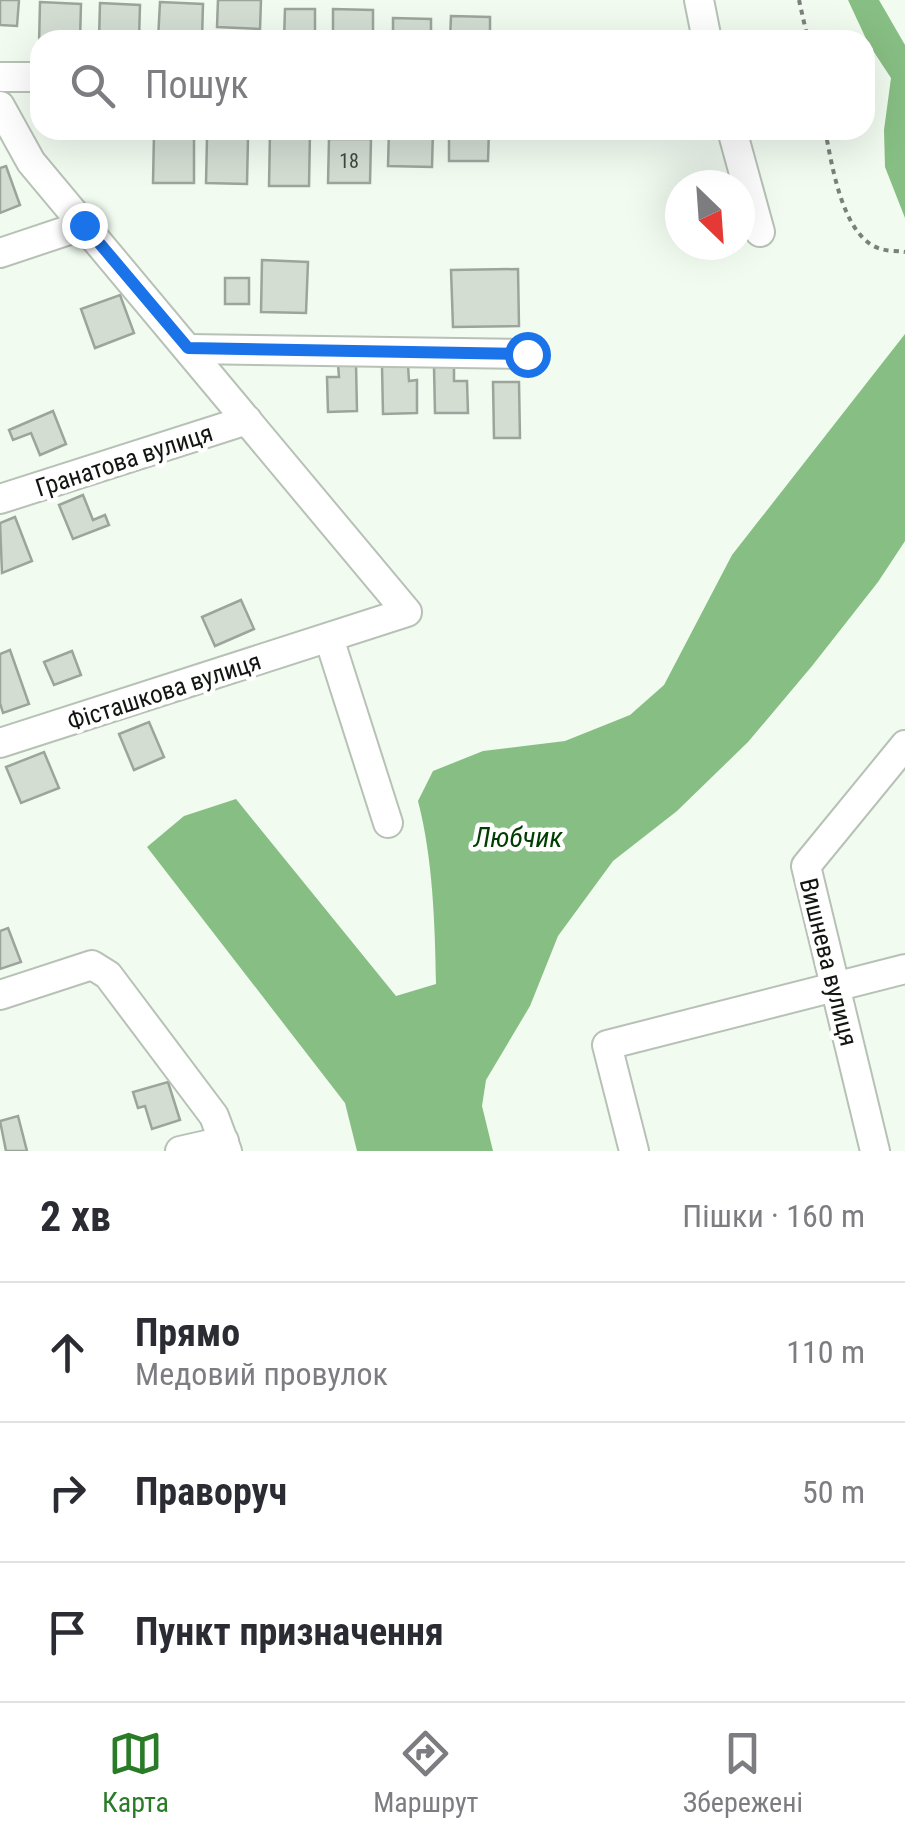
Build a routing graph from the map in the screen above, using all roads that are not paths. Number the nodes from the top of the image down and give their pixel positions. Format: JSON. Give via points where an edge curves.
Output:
{"nodes":[{"id":1,"x":699,"y":0,"type":"edge"},
{"id":2,"x":706,"y":30,"type":"edge"},
{"id":3,"x":0,"y":76,"type":"edge"},
{"id":4,"x":30,"y":77,"type":"edge"},
{"id":5,"x":0,"y":106,"type":"edge"},
{"id":6,"x":735,"y":140,"type":"edge"},
{"id":7,"x":84,"y":225,"type":"junction"},
{"id":8,"x":760,"y":232,"type":"dead end"},
{"id":9,"x":0,"y":252,"type":"edge"},
{"id":10,"x":188,"y":348,"type":"junction"},
{"id":11,"x":527,"y":354,"type":"dead end"},
{"id":12,"x":248,"y":420,"type":"junction"},
{"id":13,"x":0,"y":500,"type":"edge"},
{"id":14,"x":328,"y":638,"type":"junction"},
{"id":15,"x":0,"y":742,"type":"edge"},
{"id":16,"x":905,"y":745,"type":"edge"},
{"id":17,"x":388,"y":823,"type":"dead end"},
{"id":18,"x":905,"y":969,"type":"edge"},
{"id":19,"x":834,"y":986,"type":"junction"},
{"id":20,"x":0,"y":996,"type":"edge"},
{"id":21,"x":226,"y":1146,"type":"edge"},
{"id":22,"x":180,"y":1151,"type":"edge"},
{"id":23,"x":634,"y":1151,"type":"edge"},
{"id":24,"x":875,"y":1151,"type":"edge"}],
"edges":[{"from":1,"to":2,"type":"street"},
{"from":3,"to":4,"type":"street"},
{"from":5,"to":7,"type":"street","via":[[31,162]]},
{"from":6,"to":8,"type":"street"},
{"from":7,"to":9,"type":"street"},
{"from":7,"to":10,"type":"street"},
{"from":10,"to":11,"type":"street"},
{"from":10,"to":12,"type":"street"},
{"from":12,"to":13,"type":"street","name":"Гранатова вулиця"},
{"from":12,"to":14,"type":"street","name":"Фісташкова вулиця","via":[[407,612]]},
{"from":14,"to":15,"type":"street","name":"Фісташкова вулиця"},
{"from":14,"to":17,"type":"street"},
{"from":16,"to":19,"type":"street","name":"Вишнева вулиця","via":[[806,866]]},
{"from":18,"to":19,"type":"street"},
{"from":19,"to":23,"type":"street","via":[[608,1045]]},
{"from":19,"to":24,"type":"street","name":"Вишнева вулиця"},
{"from":20,"to":21,"type":"street","via":[[92,965],[108,975],[214,1116]]},
{"from":21,"to":22,"type":"street"}]}
